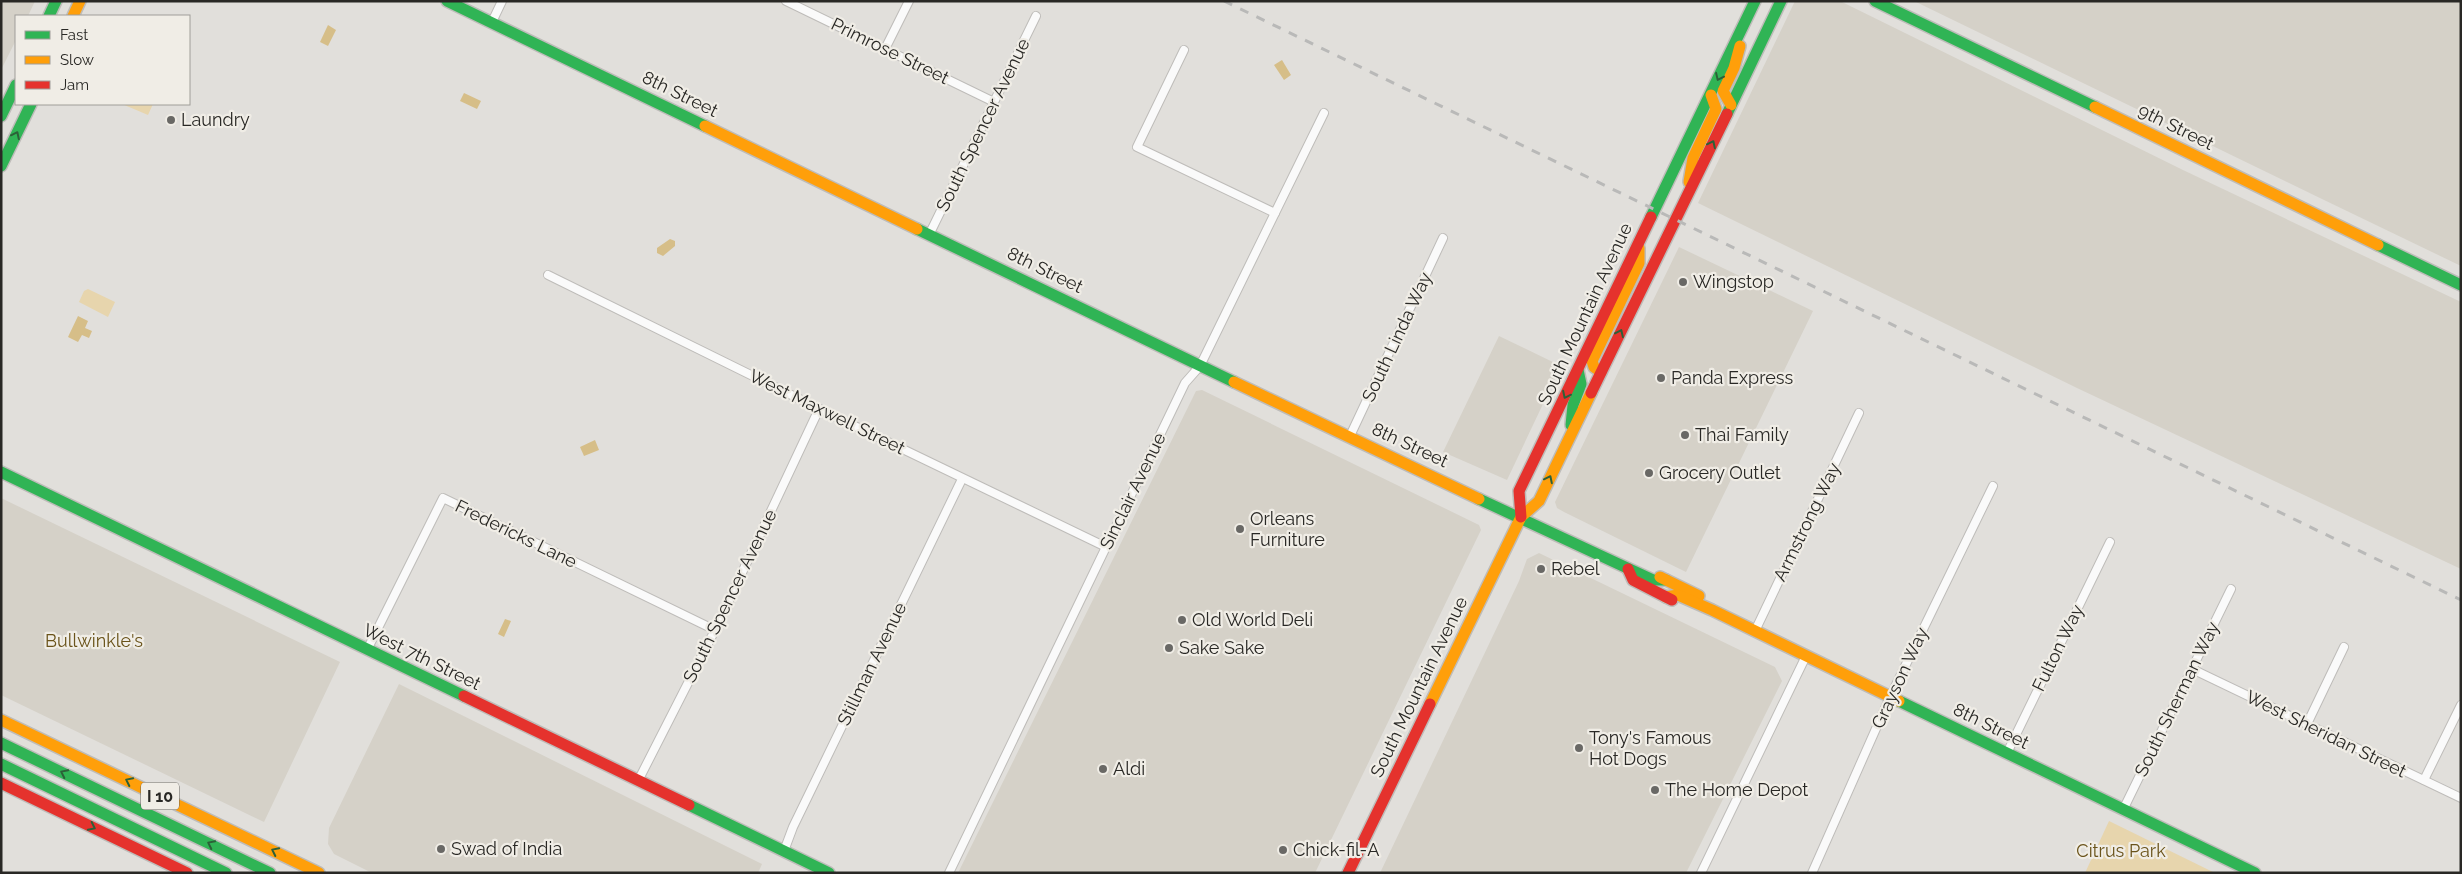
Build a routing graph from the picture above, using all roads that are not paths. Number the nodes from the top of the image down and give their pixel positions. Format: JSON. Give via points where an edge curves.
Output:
{"nodes":[{"id":1,"x":56,"y":1,"type":"edge"},
{"id":2,"x":80,"y":1,"type":"edge"},
{"id":3,"x":448,"y":1,"type":"edge"},
{"id":4,"x":502,"y":1,"type":"edge"},
{"id":5,"x":786,"y":1,"type":"edge"},
{"id":6,"x":909,"y":1,"type":"edge"},
{"id":7,"x":1755,"y":1,"type":"edge"},
{"id":8,"x":1781,"y":1,"type":"edge"},
{"id":9,"x":1875,"y":1,"type":"edge"},
{"id":10,"x":53,"y":15,"type":"edge"},
{"id":11,"x":73,"y":15,"type":"edge"},
{"id":12,"x":1036,"y":16,"type":"dead end"},
{"id":13,"x":492,"y":22,"type":"junction"},
{"id":14,"x":1742,"y":28,"type":"junction"},
{"id":15,"x":886,"y":49,"type":"junction"},
{"id":16,"x":1184,"y":50,"type":"dead end"},
{"id":17,"x":15,"y":87,"type":"edge"},
{"id":18,"x":1711,"y":94,"type":"junction"},
{"id":19,"x":994,"y":102,"type":"junction"},
{"id":20,"x":31,"y":105,"type":"edge"},
{"id":21,"x":1731,"y":105,"type":"junction"},
{"id":22,"x":1324,"y":113,"type":"dead end"},
{"id":23,"x":1,"y":116,"type":"edge"},
{"id":24,"x":1,"y":166,"type":"edge"},
{"id":25,"x":1688,"y":192,"type":"junction"},
{"id":26,"x":1275,"y":213,"type":"junction"},
{"id":27,"x":930,"y":233,"type":"junction"},
{"id":28,"x":1443,"y":238,"type":"dead end"},
{"id":29,"x":1638,"y":242,"type":"junction"},
{"id":30,"x":548,"y":276,"type":"dead end"},
{"id":31,"x":2459,"y":280,"type":"edge"},
{"id":32,"x":1200,"y":366,"type":"junction"},
{"id":33,"x":1578,"y":370,"type":"junction"},
{"id":34,"x":1601,"y":372,"type":"junction"},
{"id":35,"x":819,"y":409,"type":"junction"},
{"id":36,"x":1859,"y":413,"type":"dead end"},
{"id":37,"x":1570,"y":435,"type":"junction"},
{"id":38,"x":1350,"y":436,"type":"junction"},
{"id":39,"x":1,"y":472,"type":"edge"},
{"id":40,"x":962,"y":479,"type":"junction"},
{"id":41,"x":1993,"y":486,"type":"dead end"},
{"id":42,"x":1521,"y":517,"type":"junction"},
{"id":43,"x":2110,"y":542,"type":"dead end"},
{"id":44,"x":1106,"y":546,"type":"junction"},
{"id":45,"x":1628,"y":569,"type":"junction"},
{"id":46,"x":2231,"y":589,"type":"dead end"},
{"id":47,"x":1712,"y":610,"type":"junction"},
{"id":48,"x":714,"y":630,"type":"junction"},
{"id":49,"x":1755,"y":631,"type":"junction"},
{"id":50,"x":2344,"y":647,"type":"dead end"},
{"id":51,"x":368,"y":650,"type":"junction"},
{"id":52,"x":1806,"y":656,"type":"junction"},
{"id":53,"x":2192,"y":669,"type":"junction"},
{"id":54,"x":1890,"y":697,"type":"junction"},
{"id":55,"x":2461,"y":705,"type":"edge"},
{"id":56,"x":1,"y":720,"type":"edge"},
{"id":57,"x":2307,"y":724,"type":"junction"},
{"id":58,"x":1,"y":743,"type":"edge"},
{"id":59,"x":2007,"y":753,"type":"junction"},
{"id":60,"x":1,"y":764,"type":"edge"},
{"id":61,"x":2424,"y":780,"type":"junction"},
{"id":62,"x":638,"y":781,"type":"junction"},
{"id":63,"x":1,"y":783,"type":"edge"},
{"id":64,"x":2461,"y":798,"type":"edge"},
{"id":65,"x":2123,"y":810,"type":"junction"},
{"id":66,"x":784,"y":851,"type":"junction"},
{"id":67,"x":1347,"y":872,"type":"edge"},
{"id":68,"x":187,"y":873,"type":"edge"},
{"id":69,"x":226,"y":873,"type":"edge"},
{"id":70,"x":270,"y":873,"type":"edge"},
{"id":71,"x":319,"y":873,"type":"edge"},
{"id":72,"x":829,"y":873,"type":"edge"},
{"id":73,"x":949,"y":873,"type":"edge"},
{"id":74,"x":1701,"y":873,"type":"edge"},
{"id":75,"x":1812,"y":873,"type":"edge"},
{"id":76,"x":2254,"y":873,"type":"edge"}],
"edges":[{"from":1,"to":10,"type":"main road"},
{"from":2,"to":11,"type":"main road"},
{"from":3,"to":13,"type":"main road","name":"8th Street"},
{"from":4,"to":13,"type":"street"},
{"from":5,"to":15,"type":"street","name":"Primrose Street"},
{"from":6,"to":15,"type":"street"},
{"from":7,"to":14,"type":"main road"},
{"from":8,"to":21,"type":"main road","name":"South Mountain Avenue"},
{"from":9,"to":31,"type":"main road","name":"9th Street"},
{"from":12,"to":19,"type":"street","name":"South Spencer Avenue"},
{"from":13,"to":27,"type":"main road","name":"8th Street"},
{"from":14,"to":18,"type":"main road","name":"South Mountain Avenue","one_way":true},
{"from":14,"to":21,"type":"main road","via":[[1734,68],[1723,91]]},
{"from":15,"to":19,"type":"street","name":"Primrose Street"},
{"from":16,"to":26,"type":"street","via":[[1137,147]]},
{"from":17,"to":23,"type":"main road"},
{"from":18,"to":25,"type":"main road","via":[[1716,109],[1693,158]]},
{"from":18,"to":29,"type":"main road","name":"South Mountain Avenue"},
{"from":19,"to":27,"type":"street","name":"South Spencer Avenue"},
{"from":24,"to":20,"type":"main road","one_way":true},
{"from":25,"to":21,"type":"main road","name":"South Mountain Avenue","one_way":true},
{"from":22,"to":26,"type":"street","name":"Sinclair Avenue"},
{"from":34,"to":25,"type":"main road","name":"South Mountain Avenue","one_way":true},
{"from":26,"to":32,"type":"street","name":"Sinclair Avenue"},
{"from":27,"to":32,"type":"main road","name":"8th Street"},
{"from":28,"to":38,"type":"street","name":"South Linda Way"},
{"from":29,"to":33,"type":"main road","name":"South Mountain Avenue"},
{"from":29,"to":34,"type":"main road","via":[[1636,270],[1592,361]]},
{"from":30,"to":35,"type":"street","name":"West Maxwell Street"},
{"from":32,"to":38,"type":"main road","name":"8th Street"},
{"from":32,"to":44,"type":"street","name":"Sinclair Avenue","via":[[1185,383]]},
{"from":33,"to":37,"type":"main road","via":[[1582,384],[1573,404]]},
{"from":33,"to":42,"type":"main road","name":"South Mountain Avenue","one_way":true,"via":[[1519,491]]},
{"from":34,"to":37,"type":"main road","name":"South Mountain Avenue"},
{"from":35,"to":40,"type":"street","name":"West Maxwell Street"},
{"from":35,"to":48,"type":"street","name":"South Spencer Avenue"},
{"from":36,"to":49,"type":"street","name":"Armstrong Way"},
{"from":42,"to":37,"type":"main road","name":"South Mountain Avenue","one_way":true,"via":[[1539,501]]},
{"from":38,"to":42,"type":"main road","name":"8th Street"},
{"from":39,"to":51,"type":"main road","name":"West 7th Street"},
{"from":40,"to":44,"type":"street","name":"West Maxwell Street"},
{"from":40,"to":66,"type":"street","name":"Stillman Avenue"},
{"from":41,"to":54,"type":"street","name":"Grayson Way"},
{"from":42,"to":45,"type":"main road","name":"8th Street"},
{"from":42,"to":67,"type":"main road","name":"South Mountain Avenue"},
{"from":43,"to":59,"type":"street","name":"Fulton Way"},
{"from":44,"to":73,"type":"street","name":"Sinclair Avenue"},
{"from":45,"to":47,"type":"main road","name":"8th Street","via":[[1640,567],[1706,599]]},
{"from":45,"to":47,"type":"main road","name":"8th Street","via":[[1633,580],[1666,597],[1699,613]]},
{"from":46,"to":53,"type":"street","name":"South Sherman Way"},
{"from":47,"to":49,"type":"main road","name":"8th Street"},
{"from":48,"to":51,"type":"street","name":"Fredericks Lane","via":[[443,498]]},
{"from":48,"to":62,"type":"street","name":"South Spencer Avenue"},
{"from":49,"to":52,"type":"main road","name":"8th Street"},
{"from":50,"to":57,"type":"street"},
{"from":51,"to":62,"type":"main road","name":"West 7th Street"},
{"from":52,"to":54,"type":"main road","name":"8th Street"},
{"from":52,"to":74,"type":"street"},
{"from":53,"to":57,"type":"street","name":"West Sheridan Street"},
{"from":53,"to":65,"type":"street","name":"South Sherman Way"},
{"from":54,"to":59,"type":"main road","name":"8th Street"},
{"from":54,"to":75,"type":"street","name":"Grayson Way"},
{"from":55,"to":61,"type":"street"},
{"from":71,"to":56,"type":"main road","number":"I 10","one_way":true},
{"from":57,"to":61,"type":"street","name":"West Sheridan Street"},
{"from":70,"to":58,"type":"main road","one_way":true},
{"from":59,"to":65,"type":"main road","name":"8th Street"},
{"from":60,"to":69,"type":"main road"},
{"from":61,"to":64,"type":"street","name":"West Sheridan Street"},
{"from":62,"to":66,"type":"main road","name":"West 7th Street"},
{"from":63,"to":68,"type":"main road","one_way":true},
{"from":65,"to":76,"type":"main road","name":"8th Street"},
{"from":66,"to":72,"type":"main road","name":"West 7th Street"}]}
